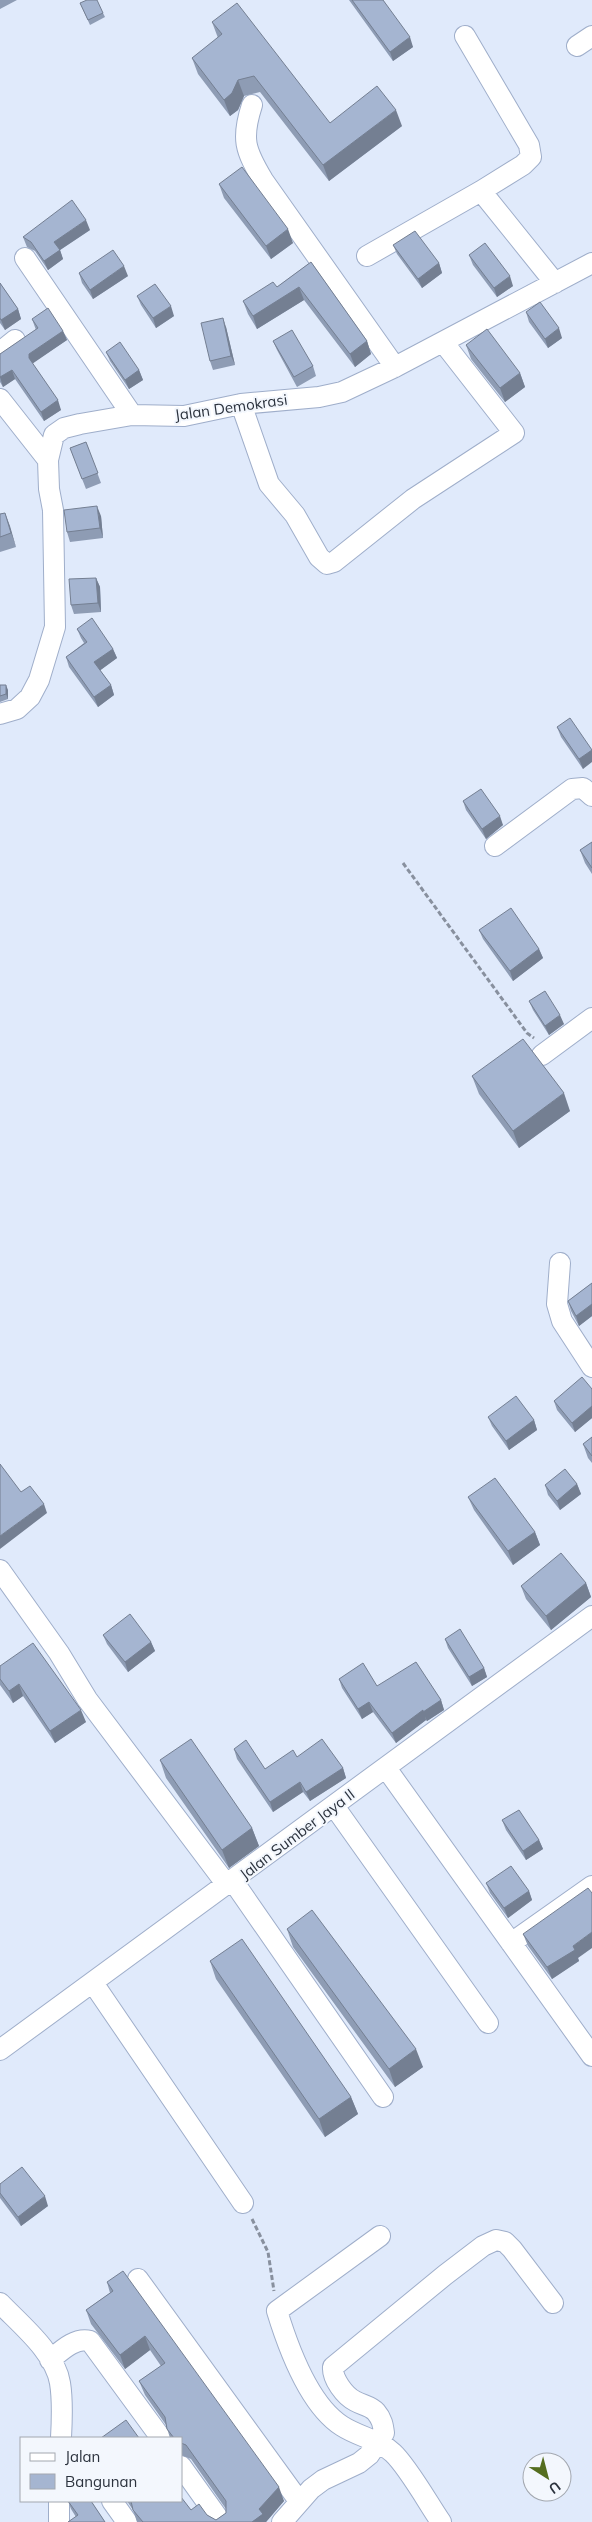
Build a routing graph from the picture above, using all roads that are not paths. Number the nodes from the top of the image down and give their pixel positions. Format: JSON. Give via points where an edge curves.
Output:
{"nodes":[{"id":1,"x":465,"y":36,"type":"dead end"},
{"id":2,"x":252,"y":105,"type":"dead end"},
{"id":3,"x":482,"y":191,"type":"junction"},
{"id":4,"x":367,"y":256,"type":"dead end"},
{"id":5,"x":25,"y":258,"type":"dead end"},
{"id":6,"x":592,"y":263,"type":"edge"},
{"id":7,"x":555,"y":283,"type":"junction"},
{"id":8,"x":443,"y":342,"type":"junction"},
{"id":9,"x":395,"y":367,"type":"junction"},
{"id":10,"x":0,"y":399,"type":"edge"},
{"id":11,"x":241,"y":404,"type":"junction"},
{"id":12,"x":132,"y":415,"type":"junction"},
{"id":13,"x":48,"y":460,"type":"junction"},
{"id":14,"x":0,"y":714,"type":"edge"},
{"id":15,"x":592,"y":796,"type":"edge"},
{"id":16,"x":495,"y":846,"type":"dead end"},
{"id":17,"x":592,"y":1018,"type":"edge"},
{"id":18,"x":546,"y":1052,"type":"road end"},
{"id":19,"x":560,"y":1263,"type":"dead end"},
{"id":20,"x":592,"y":1367,"type":"edge"},
{"id":21,"x":0,"y":1570,"type":"edge"},
{"id":22,"x":592,"y":1616,"type":"edge"},
{"id":23,"x":386,"y":1768,"type":"junction"},
{"id":24,"x":334,"y":1806,"type":"junction"},
{"id":25,"x":230,"y":1883,"type":"junction"},
{"id":26,"x":592,"y":1886,"type":"edge"},
{"id":27,"x":511,"y":1943,"type":"junction"},
{"id":28,"x":93,"y":1983,"type":"junction"},
{"id":29,"x":488,"y":2023,"type":"dead end"},
{"id":30,"x":584,"y":2029,"type":"edge"},
{"id":31,"x":0,"y":2050,"type":"edge"},
{"id":32,"x":592,"y":2056,"type":"edge"},
{"id":33,"x":382,"y":2097,"type":"dead end"},
{"id":34,"x":243,"y":2203,"type":"road end"},
{"id":35,"x":380,"y":2236,"type":"dead end"},
{"id":36,"x":138,"y":2278,"type":"dead end"},
{"id":37,"x":0,"y":2303,"type":"edge"},
{"id":38,"x":552,"y":2303,"type":"dead end"},
{"id":39,"x":50,"y":2360,"type":"junction"},
{"id":40,"x":63,"y":2436,"type":"edge"},
{"id":41,"x":160,"y":2437,"type":"edge"},
{"id":42,"x":379,"y":2441,"type":"junction"},
{"id":43,"x":182,"y":2467,"type":"edge"},
{"id":44,"x":299,"y":2501,"type":"junction"},
{"id":45,"x":59,"y":2502,"type":"edge"},
{"id":46,"x":113,"y":2502,"type":"edge"},
{"id":47,"x":59,"y":2522,"type":"edge"},
{"id":48,"x":128,"y":2522,"type":"edge"},
{"id":49,"x":221,"y":2522,"type":"edge"},
{"id":50,"x":282,"y":2522,"type":"edge"},
{"id":51,"x":442,"y":2522,"type":"edge"}],
"edges":[{"from":1,"to":3,"type":"street","via":[[529,145],[531,157],[524,165]]},
{"from":2,"to":9,"type":"street","via":[[245,128],[246,143],[262,180]]},
{"from":3,"to":4,"type":"street"},
{"from":3,"to":7,"type":"street"},
{"from":5,"to":12,"type":"street"},
{"from":6,"to":7,"type":"street","name":"Jalan Demokrasi"},
{"from":7,"to":8,"type":"street","name":"Jalan Demokrasi"},
{"from":8,"to":9,"type":"street","name":"Jalan Demokrasi"},
{"from":8,"to":11,"type":"street","via":[[514,433],[413,499],[334,562],[326,564],[319,557],[304,527],[269,484]]},
{"from":9,"to":11,"type":"street","name":"Jalan Demokrasi","via":[[342,392]]},
{"from":10,"to":13,"type":"street"},
{"from":11,"to":12,"type":"street","name":"Jalan Demokrasi","via":[[184,416]]},
{"from":12,"to":13,"type":"street","name":"Jalan Demokrasi","via":[[64,428],[54,436]]},
{"from":13,"to":14,"type":"street","name":"Jalan Demokrasi","via":[[53,510],[55,627],[39,680],[30,697],[17,708]]},
{"from":15,"to":16,"type":"street","via":[[583,788],[572,789]]},
{"from":17,"to":18,"type":"street"},
{"from":19,"to":20,"type":"street","via":[[557,1304],[562,1321]]},
{"from":21,"to":25,"type":"street","via":[[59,1653],[86,1699]]},
{"from":22,"to":23,"type":"street","name":"Jalan Sumber Jaya II"},
{"from":23,"to":24,"type":"street","name":"Jalan Sumber Jaya II"},
{"from":23,"to":27,"type":"street"},
{"from":24,"to":25,"type":"street","name":"Jalan Sumber Jaya II"},
{"from":24,"to":29,"type":"street"},
{"from":25,"to":28,"type":"street","name":"Jalan Sumber Jaya II"},
{"from":25,"to":33,"type":"street"},
{"from":26,"to":27,"type":"street"},
{"from":27,"to":30,"type":"street"},
{"from":28,"to":31,"type":"street","name":"Jalan Sumber Jaya II"},
{"from":28,"to":34,"type":"street"},
{"from":30,"to":32,"type":"street"},
{"from":35,"to":42,"type":"street","via":[[276,2311],[286,2342],[322,2406],[341,2426]]},
{"from":36,"to":44,"type":"street"},
{"from":37,"to":39,"type":"street"},
{"from":38,"to":42,"type":"street","via":[[505,2242],[496,2240],[483,2246],[445,2275],[333,2367],[339,2386],[353,2400],[375,2410],[382,2421],[384,2433]]},
{"from":39,"to":40,"type":"street","via":[[60,2383]]},
{"from":39,"to":41,"type":"street","via":[[71,2344],[80,2340],[90,2341]]},
{"from":42,"to":44,"type":"street","via":[[359,2463],[323,2480]]},
{"from":42,"to":51,"type":"street","via":[[394,2454]]},
{"from":43,"to":49,"type":"street"},
{"from":44,"to":50,"type":"street"},
{"from":45,"to":47,"type":"street"},
{"from":46,"to":48,"type":"street"}]}
